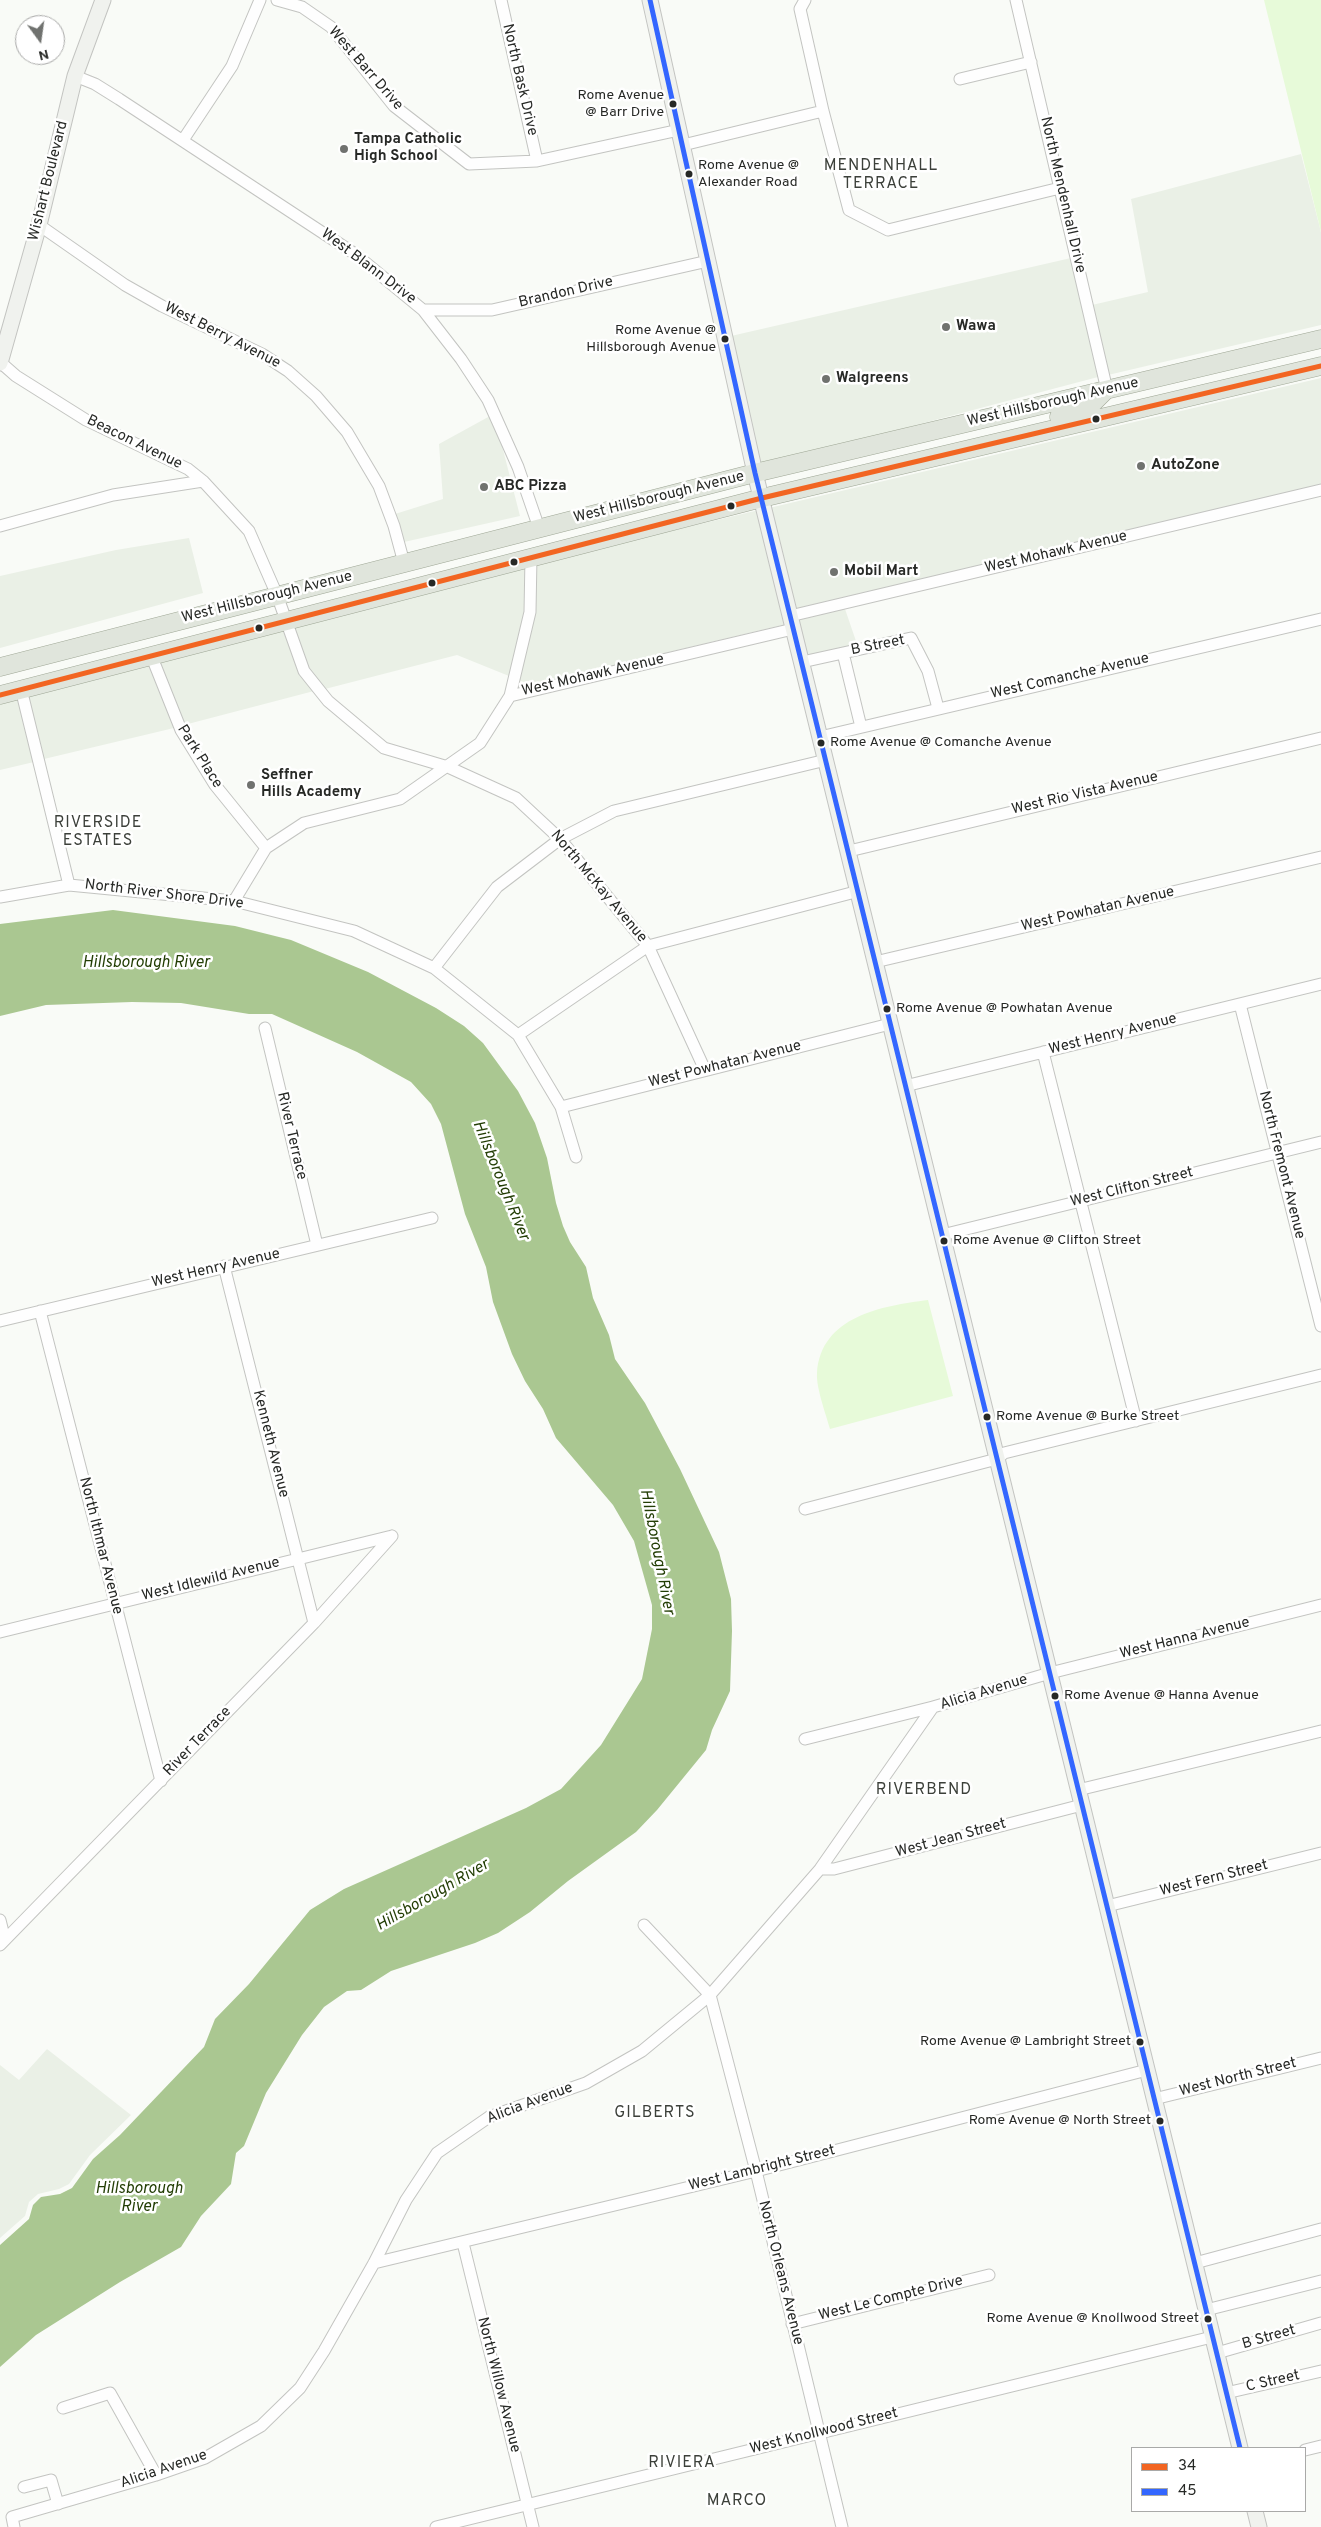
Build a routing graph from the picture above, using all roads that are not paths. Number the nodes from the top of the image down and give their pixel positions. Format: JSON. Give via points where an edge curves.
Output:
{"nodes":[{"id":1,"x":103,"y":0,"type":"edge"},
{"id":2,"x":260,"y":0,"type":"edge"},
{"id":3,"x":277,"y":0,"type":"edge"},
{"id":4,"x":501,"y":0,"type":"edge"},
{"id":5,"x":650,"y":0,"type":"edge"},
{"id":6,"x":805,"y":0,"type":"edge"},
{"id":7,"x":1016,"y":0,"type":"edge"},
{"id":8,"x":1031,"y":62,"type":"junction"},
{"id":9,"x":75,"y":76,"type":"junction"},
{"id":10,"x":960,"y":79,"type":"dead end"},
{"id":11,"x":823,"y":111,"type":"junction"},
{"id":12,"x":679,"y":130,"type":"junction"},
{"id":13,"x":183,"y":140,"type":"junction"},
{"id":14,"x":683,"y":145,"type":"junction"},
{"id":15,"x":537,"y":161,"type":"junction"},
{"id":16,"x":1060,"y":188,"type":"junction"},
{"id":17,"x":39,"y":225,"type":"junction"},
{"id":18,"x":708,"y":261,"type":"junction"},
{"id":19,"x":423,"y":310,"type":"junction"},
{"id":20,"x":1321,"y":339,"type":"edge"},
{"id":21,"x":1321,"y":354,"type":"edge"},
{"id":22,"x":0,"y":363,"type":"edge"},
{"id":23,"x":1321,"y":366,"type":"edge"},
{"id":24,"x":1250,"y":383,"type":"junction"},
{"id":25,"x":1106,"y":390,"type":"junction"},
{"id":26,"x":995,"y":444,"type":"junction"},
{"id":27,"x":756,"y":473,"type":"junction"},
{"id":28,"x":203,"y":481,"type":"junction"},
{"id":29,"x":1321,"y":490,"type":"edge"},
{"id":30,"x":762,"y":498,"type":"junction"},
{"id":31,"x":622,"y":507,"type":"junction"},
{"id":32,"x":0,"y":526,"type":"edge"},
{"id":33,"x":539,"y":528,"type":"junction"},
{"id":34,"x":531,"y":557,"type":"junction"},
{"id":35,"x":404,"y":563,"type":"junction"},
{"id":36,"x":414,"y":587,"type":"junction"},
{"id":37,"x":277,"y":595,"type":"junction"},
{"id":38,"x":1321,"y":619,"type":"edge"},
{"id":39,"x":285,"y":620,"type":"junction"},
{"id":40,"x":792,"y":622,"type":"junction"},
{"id":41,"x":843,"y":653,"type":"junction"},
{"id":42,"x":151,"y":655,"type":"junction"},
{"id":43,"x":802,"y":662,"type":"junction"},
{"id":44,"x":0,"y":667,"type":"edge"},
{"id":45,"x":21,"y":688,"type":"junction"},
{"id":46,"x":0,"y":694,"type":"edge"},
{"id":47,"x":510,"y":696,"type":"junction"},
{"id":48,"x":938,"y":708,"type":"junction"},
{"id":49,"x":861,"y":727,"type":"junction"},
{"id":50,"x":820,"y":737,"type":"junction"},
{"id":51,"x":1321,"y":738,"type":"edge"},
{"id":52,"x":826,"y":760,"type":"junction"},
{"id":53,"x":448,"y":767,"type":"junction"},
{"id":54,"x":560,"y":839,"type":"junction"},
{"id":55,"x":266,"y":848,"type":"junction"},
{"id":56,"x":849,"y":851,"type":"junction"},
{"id":57,"x":1321,"y":857,"type":"edge"},
{"id":58,"x":69,"y":884,"type":"junction"},
{"id":59,"x":859,"y":891,"type":"junction"},
{"id":60,"x":0,"y":897,"type":"edge"},
{"id":61,"x":234,"y":901,"type":"junction"},
{"id":62,"x":648,"y":946,"type":"junction"},
{"id":63,"x":875,"y":962,"type":"junction"},
{"id":64,"x":434,"y":968,"type":"junction"},
{"id":65,"x":1321,"y":984,"type":"edge"},
{"id":66,"x":1240,"y":1004,"type":"junction"},
{"id":67,"x":890,"y":1024,"type":"junction"},
{"id":68,"x":265,"y":1028,"type":"dead end"},
{"id":69,"x":518,"y":1034,"type":"junction"},
{"id":70,"x":1044,"y":1052,"type":"junction"},
{"id":71,"x":705,"y":1070,"type":"junction"},
{"id":72,"x":905,"y":1086,"type":"junction"},
{"id":73,"x":561,"y":1107,"type":"junction"},
{"id":74,"x":1321,"y":1142,"type":"edge"},
{"id":75,"x":1278,"y":1152,"type":"junction"},
{"id":76,"x":576,"y":1157,"type":"dead end"},
{"id":77,"x":1082,"y":1201,"type":"junction"},
{"id":78,"x":432,"y":1218,"type":"dead end"},
{"id":79,"x":942,"y":1235,"type":"junction"},
{"id":80,"x":317,"y":1245,"type":"junction"},
{"id":81,"x":224,"y":1266,"type":"junction"},
{"id":82,"x":40,"y":1311,"type":"junction"},
{"id":83,"x":0,"y":1321,"type":"edge"},
{"id":84,"x":1321,"y":1326,"type":"edge"},
{"id":85,"x":1321,"y":1375,"type":"edge"},
{"id":86,"x":1136,"y":1421,"type":"junction"},
{"id":87,"x":997,"y":1459,"type":"junction"},
{"id":88,"x":805,"y":1509,"type":"dead end"},
{"id":89,"x":392,"y":1536,"type":"joint"},
{"id":90,"x":299,"y":1558,"type":"junction"},
{"id":91,"x":114,"y":1604,"type":"junction"},
{"id":92,"x":1321,"y":1605,"type":"edge"},
{"id":93,"x":314,"y":1623,"type":"junction"},
{"id":94,"x":0,"y":1632,"type":"edge"},
{"id":95,"x":1050,"y":1673,"type":"junction"},
{"id":96,"x":934,"y":1707,"type":"junction"},
{"id":97,"x":1321,"y":1731,"type":"edge"},
{"id":98,"x":805,"y":1739,"type":"dead end"},
{"id":99,"x":161,"y":1780,"type":"junction"},
{"id":100,"x":1080,"y":1797,"type":"junction"},
{"id":101,"x":1321,"y":1853,"type":"edge"},
{"id":102,"x":820,"y":1869,"type":"junction"},
{"id":103,"x":1107,"y":1906,"type":"junction"},
{"id":104,"x":0,"y":1920,"type":"edge"},
{"id":105,"x":644,"y":1926,"type":"dead end"},
{"id":106,"x":2,"y":1942,"type":"edge"},
{"id":107,"x":710,"y":1995,"type":"junction"},
{"id":108,"x":1321,"y":2058,"type":"edge"},
{"id":109,"x":1147,"y":2070,"type":"junction"},
{"id":110,"x":1154,"y":2099,"type":"junction"},
{"id":111,"x":756,"y":2171,"type":"junction"},
{"id":112,"x":1321,"y":2229,"type":"edge"},
{"id":113,"x":463,"y":2243,"type":"junction"},
{"id":114,"x":374,"y":2263,"type":"junction"},
{"id":115,"x":1195,"y":2263,"type":"junction"},
{"id":116,"x":989,"y":2275,"type":"dead end"},
{"id":117,"x":1321,"y":2281,"type":"edge"},
{"id":118,"x":1206,"y":2310,"type":"junction"},
{"id":119,"x":1321,"y":2323,"type":"edge"},
{"id":120,"x":792,"y":2324,"type":"junction"},
{"id":121,"x":1212,"y":2337,"type":"junction"},
{"id":122,"x":1217,"y":2353,"type":"junction"},
{"id":123,"x":1321,"y":2371,"type":"edge"},
{"id":124,"x":1226,"y":2393,"type":"junction"},
{"id":125,"x":64,"y":2408,"type":"dead end"},
{"id":126,"x":819,"y":2434,"type":"junction"},
{"id":127,"x":1321,"y":2446,"type":"edge"},
{"id":128,"x":1240,"y":2447,"type":"edge"},
{"id":129,"x":1306,"y":2450,"type":"edge"},
{"id":130,"x":156,"y":2475,"type":"junction"},
{"id":131,"x":24,"y":2487,"type":"dead end"},
{"id":132,"x":58,"y":2504,"type":"junction"},
{"id":133,"x":528,"y":2504,"type":"junction"},
{"id":134,"x":1255,"y":2512,"type":"edge"},
{"id":135,"x":13,"y":2522,"type":"edge"},
{"id":136,"x":436,"y":2527,"type":"edge"},
{"id":137,"x":533,"y":2527,"type":"edge"},
{"id":138,"x":842,"y":2527,"type":"edge"},
{"id":139,"x":1259,"y":2527,"type":"edge"}],
"edges":[{"from":1,"to":9,"type":"street","name":"Wishart Boulevard"},
{"from":2,"to":13,"type":"street","via":[[232,66]]},
{"from":3,"to":15,"type":"street","name":"West Barr Drive","via":[[302,7],[330,27],[394,106],[470,164]]},
{"from":4,"to":15,"type":"street","name":"North Bask Drive"},
{"from":5,"to":12,"type":"street"},
{"from":6,"to":11,"type":"street","via":[[800,9]]},
{"from":7,"to":8,"type":"street","name":"North Mendenhall Drive"},
{"from":8,"to":10,"type":"street"},
{"from":8,"to":16,"type":"street","name":"North Mendenhall Drive"},
{"from":9,"to":13,"type":"street","name":"West Blann Drive","via":[[95,84]]},
{"from":9,"to":17,"type":"street","name":"Wishart Boulevard"},
{"from":11,"to":14,"type":"street"},
{"from":11,"to":16,"type":"street","via":[[850,210],[888,230]]},
{"from":12,"to":14,"type":"street"},
{"from":12,"to":15,"type":"street","name":"West Barr Drive"},
{"from":13,"to":19,"type":"street","name":"West Blann Drive","via":[[355,254]]},
{"from":14,"to":18,"type":"street"},
{"from":16,"to":25,"type":"street","name":"North Mendenhall Drive"},
{"from":17,"to":22,"type":"street","name":"Wishart Boulevard"},
{"from":17,"to":35,"type":"street","name":"West Berry Avenue","via":[[125,285],[262,354],[288,371],[316,396],[347,432],[379,486]]},
{"from":18,"to":19,"type":"street","name":"Brandon Drive","via":[[492,310]]},
{"from":18,"to":27,"type":"street"},
{"from":19,"to":33,"type":"street","name":"West Blann Drive","via":[[488,400],[518,467]]},
{"from":20,"to":25,"type":"main road","name":"West Hillsborough Avenue"},
{"from":21,"to":24,"type":"main road","via":[[1259,372],[1252,376]]},
{"from":22,"to":28,"type":"street","name":"Beacon Avenue","via":[[86,420],[188,469]]},
{"from":23,"to":24,"type":"main road","name":"West Hillsborough Avenue"},
{"from":24,"to":26,"type":"main road","name":"West Hillsborough Avenue"},
{"from":25,"to":26,"type":"main road","via":[[1088,408],[1025,425],[1009,432]]},
{"from":25,"to":27,"type":"main road","name":"West Hillsborough Avenue"},
{"from":26,"to":30,"type":"main road","name":"West Hillsborough Avenue"},
{"from":27,"to":30,"type":"street"},
{"from":27,"to":31,"type":"main road","name":"West Hillsborough Avenue"},
{"from":28,"to":32,"type":"street","via":[[113,495]]},
{"from":28,"to":37,"type":"street","name":"Beacon Avenue","via":[[249,531]]},
{"from":29,"to":40,"type":"street","name":"West Mohawk Avenue"},
{"from":30,"to":34,"type":"main road","name":"West Hillsborough Avenue"},
{"from":30,"to":40,"type":"street"},
{"from":31,"to":33,"type":"main road","name":"West Hillsborough Avenue"},
{"from":31,"to":34,"type":"main road","via":[[587,530],[545,542]]},
{"from":33,"to":35,"type":"main road","name":"West Hillsborough Avenue"},
{"from":33,"to":36,"type":"main road","via":[[514,550],[430,572]]},
{"from":34,"to":36,"type":"main road","name":"West Hillsborough Avenue"},
{"from":34,"to":47,"type":"street","via":[[530,612]]},
{"from":35,"to":37,"type":"main road","name":"West Hillsborough Avenue"},
{"from":36,"to":39,"type":"main road","name":"West Hillsborough Avenue"},
{"from":37,"to":39,"type":"street","name":"North McKay Avenue"},
{"from":37,"to":44,"type":"main road","name":"West Hillsborough Avenue"},
{"from":38,"to":48,"type":"street","name":"West Comanche Avenue"},
{"from":39,"to":42,"type":"main road","name":"West Hillsborough Avenue"},
{"from":39,"to":53,"type":"street","name":"North McKay Avenue","via":[[304,671],[328,701],[384,748]]},
{"from":40,"to":43,"type":"street"},
{"from":40,"to":47,"type":"street","name":"West Mohawk Avenue"},
{"from":41,"to":43,"type":"street","name":"B Street"},
{"from":41,"to":48,"type":"street","name":"B Street","via":[[911,638],[928,671]]},
{"from":41,"to":49,"type":"street"},
{"from":42,"to":45,"type":"main road","name":"West Hillsborough Avenue"},
{"from":42,"to":55,"type":"street","name":"Park Place","via":[[180,730],[215,785]]},
{"from":43,"to":50,"type":"street"},
{"from":45,"to":46,"type":"main road","name":"West Hillsborough Avenue"},
{"from":45,"to":58,"type":"street"},
{"from":47,"to":53,"type":"street","name":"West Mohawk Avenue","via":[[480,743]]},
{"from":48,"to":49,"type":"street","name":"West Comanche Avenue"},
{"from":49,"to":50,"type":"street","name":"West Comanche Avenue"},
{"from":50,"to":52,"type":"street"},
{"from":51,"to":56,"type":"street","name":"West Rio Vista Avenue"},
{"from":52,"to":54,"type":"street","via":[[614,811]]},
{"from":52,"to":56,"type":"street"},
{"from":53,"to":54,"type":"street","name":"North McKay Avenue","via":[[516,798]]},
{"from":53,"to":55,"type":"street","name":"West Mohawk Avenue","via":[[400,799],[304,824]]},
{"from":54,"to":62,"type":"street","name":"North McKay Avenue"},
{"from":54,"to":64,"type":"street","via":[[497,887]]},
{"from":55,"to":61,"type":"street","name":"West Mohawk Avenue"},
{"from":56,"to":59,"type":"street"},
{"from":57,"to":63,"type":"street","name":"West Powhatan Avenue"},
{"from":58,"to":60,"type":"street","name":"North River Shore Drive"},
{"from":58,"to":61,"type":"street","name":"North River Shore Drive"},
{"from":59,"to":62,"type":"street"},
{"from":59,"to":63,"type":"street"},
{"from":61,"to":64,"type":"street","name":"North River Shore Drive","via":[[354,931]]},
{"from":62,"to":69,"type":"street"},
{"from":62,"to":71,"type":"street","name":"North McKay Avenue"},
{"from":63,"to":67,"type":"street"},
{"from":64,"to":69,"type":"street","name":"North River Shore Drive"},
{"from":65,"to":66,"type":"street","name":"West Henry Avenue"},
{"from":66,"to":70,"type":"street","name":"West Henry Avenue"},
{"from":66,"to":75,"type":"street","name":"North Fremont Avenue"},
{"from":67,"to":71,"type":"street","name":"West Powhatan Avenue"},
{"from":67,"to":72,"type":"street"},
{"from":68,"to":80,"type":"street","name":"River Terrace"},
{"from":69,"to":73,"type":"street","name":"North River Shore Drive"},
{"from":70,"to":72,"type":"street","name":"West Henry Avenue"},
{"from":70,"to":77,"type":"street"},
{"from":71,"to":73,"type":"street","name":"West Powhatan Avenue"},
{"from":72,"to":79,"type":"street"},
{"from":73,"to":76,"type":"street","name":"North River Shore Drive"},
{"from":74,"to":75,"type":"street","name":"West Clifton Street"},
{"from":75,"to":77,"type":"street","name":"West Clifton Street"},
{"from":75,"to":84,"type":"street","name":"North Fremont Avenue"},
{"from":77,"to":79,"type":"street","name":"West Clifton Street"},
{"from":77,"to":86,"type":"street"},
{"from":78,"to":80,"type":"street","name":"West Henry Avenue"},
{"from":79,"to":87,"type":"street"},
{"from":80,"to":81,"type":"street","name":"West Henry Avenue"},
{"from":81,"to":82,"type":"street","name":"West Henry Avenue"},
{"from":81,"to":90,"type":"street","name":"Kenneth Avenue"},
{"from":82,"to":83,"type":"street","name":"West Henry Avenue"},
{"from":82,"to":91,"type":"street","name":"North Ithmar Avenue"},
{"from":85,"to":86,"type":"street"},
{"from":86,"to":87,"type":"street","via":[[1004,1453]]},
{"from":87,"to":88,"type":"street"},
{"from":87,"to":95,"type":"street"},
{"from":89,"to":90,"type":"street","name":"West Idlewild Avenue"},
{"from":89,"to":93,"type":"street","name":"River Terrace"},
{"from":90,"to":91,"type":"street","name":"West Idlewild Avenue"},
{"from":90,"to":93,"type":"street","name":"Kenneth Avenue"},
{"from":91,"to":94,"type":"street","name":"West Idlewild Avenue"},
{"from":91,"to":99,"type":"street","name":"North Ithmar Avenue"},
{"from":92,"to":95,"type":"street","name":"West Hanna Avenue"},
{"from":93,"to":99,"type":"street","name":"River Terrace"},
{"from":95,"to":96,"type":"street","name":"Alicia Avenue"},
{"from":95,"to":100,"type":"street"},
{"from":96,"to":98,"type":"street"},
{"from":96,"to":102,"type":"street","name":"Alicia Avenue"},
{"from":97,"to":100,"type":"street","name":"West Jean Street"},
{"from":99,"to":106,"type":"street","name":"River Terrace"},
{"from":100,"to":102,"type":"street","name":"West Jean Street","via":[[834,1870]]},
{"from":100,"to":103,"type":"street"},
{"from":101,"to":103,"type":"street","name":"West Fern Street"},
{"from":102,"to":107,"type":"street","name":"Alicia Avenue"},
{"from":103,"to":109,"type":"street"},
{"from":104,"to":106,"type":"street"},
{"from":105,"to":107,"type":"street","name":"North Orleans Avenue"},
{"from":107,"to":111,"type":"street","name":"North Orleans Avenue"},
{"from":107,"to":114,"type":"street","name":"Alicia Avenue","via":[[642,2051],[586,2083],[489,2117],[437,2153],[406,2200]]},
{"from":108,"to":110,"type":"street","name":"West North Street"},
{"from":109,"to":110,"type":"street"},
{"from":109,"to":111,"type":"street","name":"West Lambright Street"},
{"from":110,"to":115,"type":"street"},
{"from":111,"to":113,"type":"street","name":"West Lambright Street"},
{"from":111,"to":120,"type":"street","name":"North Orleans Avenue"},
{"from":112,"to":115,"type":"street"},
{"from":113,"to":114,"type":"street","name":"West Lambright Street"},
{"from":113,"to":133,"type":"street","name":"North Willow Avenue"},
{"from":114,"to":130,"type":"street","name":"Alicia Avenue","via":[[300,2388],[261,2426],[205,2458]]},
{"from":115,"to":118,"type":"street"},
{"from":116,"to":120,"type":"street","name":"West Le Compte Drive"},
{"from":117,"to":118,"type":"street"},
{"from":118,"to":121,"type":"street"},
{"from":119,"to":122,"type":"street","name":"B Street"},
{"from":120,"to":126,"type":"street","name":"North Orleans Avenue"},
{"from":121,"to":122,"type":"street"},
{"from":121,"to":126,"type":"street","name":"West Knollwood Street"},
{"from":122,"to":124,"type":"street"},
{"from":123,"to":124,"type":"street","name":"C Street"},
{"from":124,"to":128,"type":"street"},
{"from":125,"to":130,"type":"street","via":[[110,2393]]},
{"from":126,"to":133,"type":"street","name":"West Knollwood Street"},
{"from":126,"to":138,"type":"street","name":"North Orleans Avenue"},
{"from":127,"to":129,"type":"street"},
{"from":130,"to":132,"type":"street","name":"Alicia Avenue"},
{"from":131,"to":132,"type":"street","via":[[51,2480]]},
{"from":132,"to":135,"type":"street","name":"Alicia Avenue"},
{"from":133,"to":136,"type":"street","name":"West Knollwood Street"},
{"from":133,"to":137,"type":"street","name":"North Willow Avenue"},
{"from":134,"to":139,"type":"street"}]}
